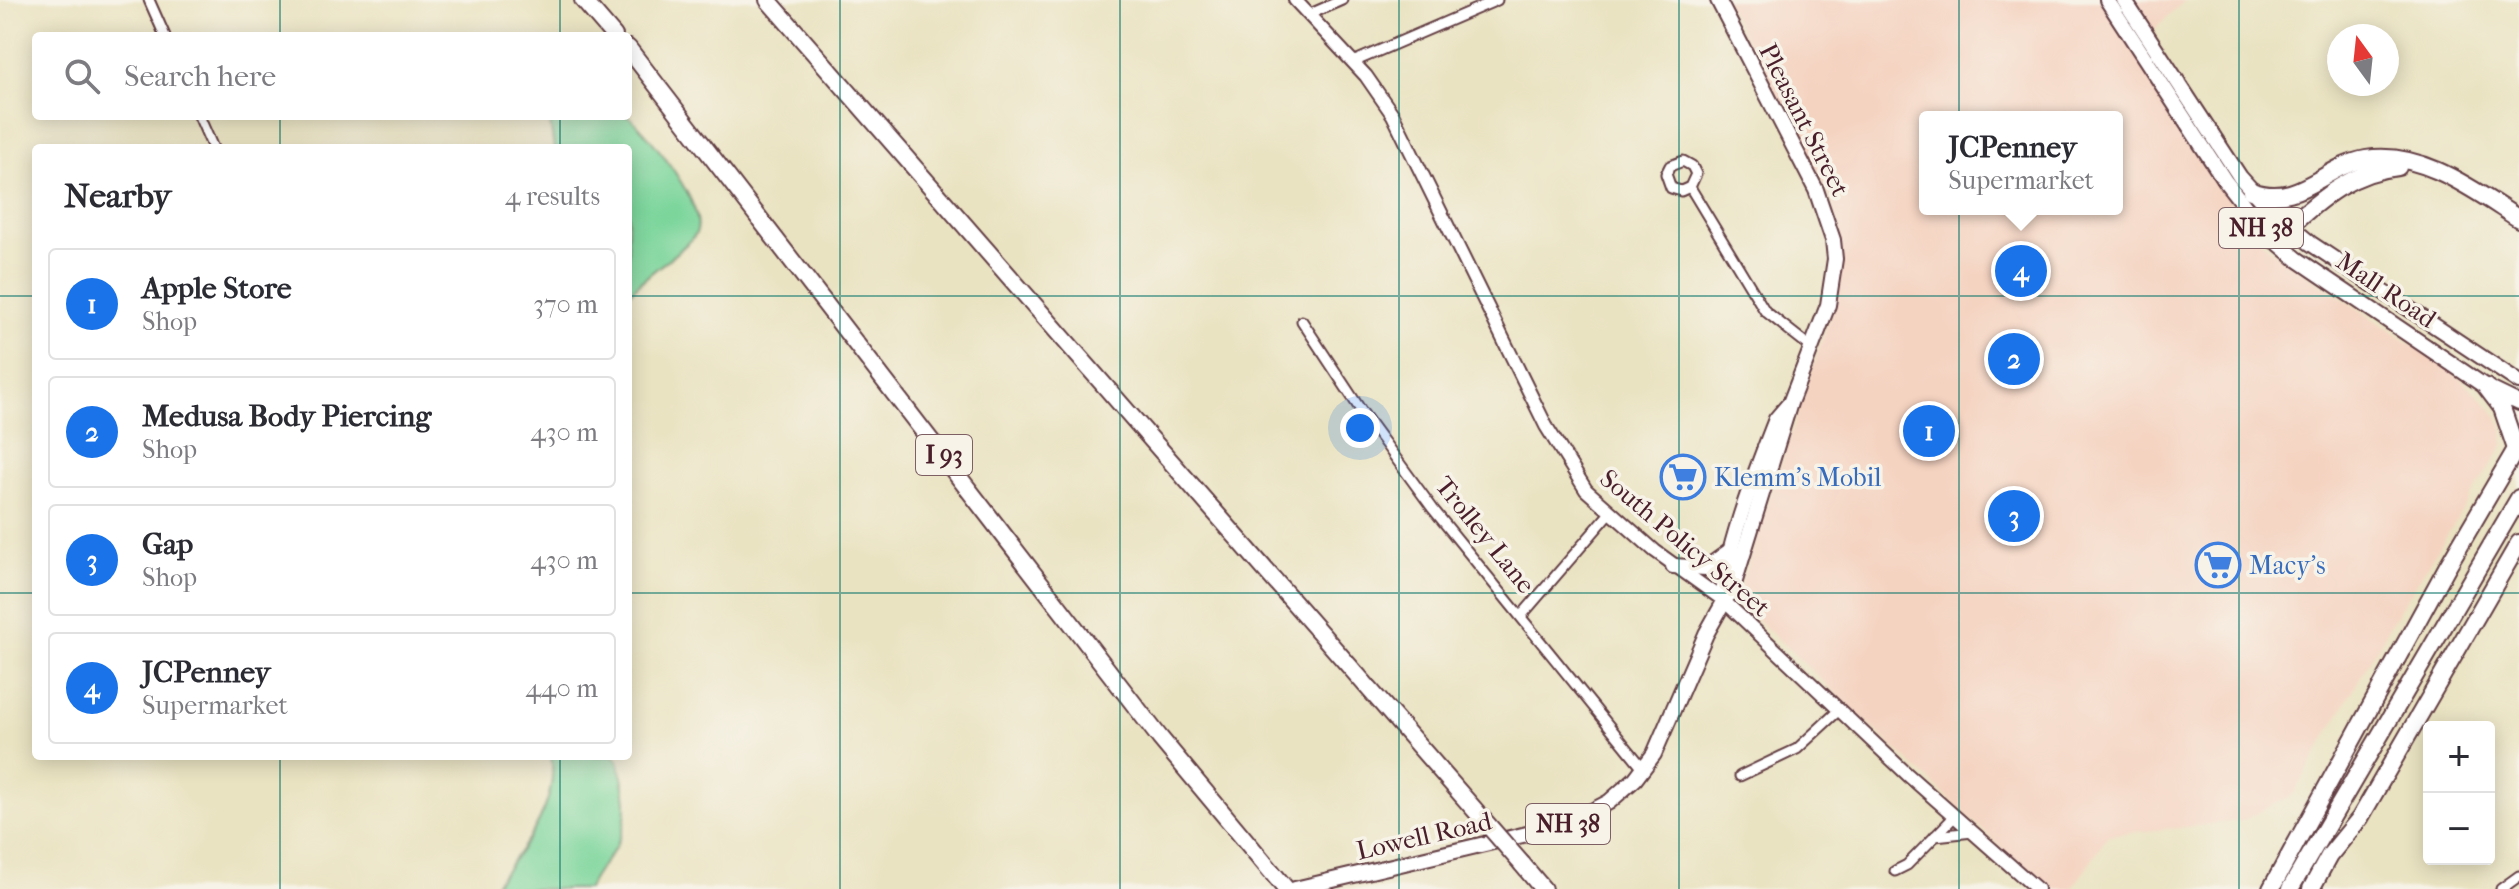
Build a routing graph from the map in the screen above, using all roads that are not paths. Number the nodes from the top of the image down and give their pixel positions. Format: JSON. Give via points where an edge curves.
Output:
{"nodes":[{"id":1,"x":149,"y":0,"type":"edge"},
{"id":2,"x":583,"y":0,"type":"edge"},
{"id":3,"x":592,"y":0,"type":"edge"},
{"id":4,"x":768,"y":0,"type":"edge"},
{"id":5,"x":1295,"y":0,"type":"edge"},
{"id":6,"x":1342,"y":0,"type":"edge"},
{"id":7,"x":1497,"y":0,"type":"edge"},
{"id":8,"x":2107,"y":0,"type":"edge"},
{"id":9,"x":2124,"y":0,"type":"edge"},
{"id":10,"x":1717,"y":1,"type":"edge"},
{"id":11,"x":1308,"y":15,"type":"junction"},
{"id":12,"x":163,"y":32,"type":"edge"},
{"id":13,"x":612,"y":32,"type":"edge"},
{"id":14,"x":613,"y":32,"type":"edge"},
{"id":15,"x":632,"y":55,"type":"edge"},
{"id":16,"x":1353,"y":62,"type":"junction"},
{"id":17,"x":201,"y":120,"type":"edge"},
{"id":18,"x":211,"y":144,"type":"edge"},
{"id":19,"x":2416,"y":165,"type":"junction"},
{"id":20,"x":1690,"y":187,"type":"dead end"},
{"id":21,"x":2251,"y":191,"type":"junction"},
{"id":22,"x":2519,"y":219,"type":"edge"},
{"id":23,"x":2289,"y":227,"type":"junction"},
{"id":24,"x":2274,"y":240,"type":"junction"},
{"id":25,"x":1302,"y":321,"type":"dead end"},
{"id":26,"x":1812,"y":348,"type":"junction"},
{"id":27,"x":2484,"y":359,"type":"junction"},
{"id":28,"x":2519,"y":367,"type":"edge"},
{"id":29,"x":2519,"y":382,"type":"edge"},
{"id":30,"x":2486,"y":387,"type":"junction"},
{"id":31,"x":1790,"y":403,"type":"junction"},
{"id":32,"x":2519,"y":403,"type":"edge"},
{"id":33,"x":2518,"y":446,"type":"edge"},
{"id":34,"x":2519,"y":498,"type":"edge"},
{"id":35,"x":1609,"y":514,"type":"junction"},
{"id":36,"x":2519,"y":543,"type":"edge"},
{"id":37,"x":1732,"y":549,"type":"junction"},
{"id":38,"x":1673,"y":566,"type":"junction"},
{"id":39,"x":1723,"y":600,"type":"junction"},
{"id":40,"x":1522,"y":615,"type":"junction"},
{"id":41,"x":1838,"y":711,"type":"junction"},
{"id":42,"x":1644,"y":769,"type":"junction"},
{"id":43,"x":1740,"y":776,"type":"dead end"},
{"id":44,"x":2355,"y":784,"type":"junction"},
{"id":45,"x":1955,"y":816,"type":"junction"},
{"id":46,"x":1973,"y":832,"type":"junction"},
{"id":47,"x":1935,"y":836,"type":"junction"},
{"id":48,"x":2329,"y":856,"type":"junction"},
{"id":49,"x":1895,"y":871,"type":"dead end"},
{"id":50,"x":2519,"y":876,"type":"edge"},
{"id":51,"x":1286,"y":889,"type":"edge"},
{"id":52,"x":1295,"y":889,"type":"edge"},
{"id":53,"x":1543,"y":889,"type":"edge"},
{"id":54,"x":2037,"y":889,"type":"edge"},
{"id":55,"x":2271,"y":889,"type":"edge"},
{"id":56,"x":2290,"y":889,"type":"edge"},
{"id":57,"x":2311,"y":889,"type":"edge"},
{"id":58,"x":2501,"y":889,"type":"edge"}],
"edges":[{"from":1,"to":12,"type":"street"},
{"from":2,"to":13,"type":"highway"},
{"from":3,"to":14,"type":"highway"},
{"from":4,"to":53,"type":"highway","bridge":true},
{"from":5,"to":11,"type":"street","name":"South Policy Street"},
{"from":6,"to":11,"type":"street"},
{"from":7,"to":16,"type":"street"},
{"from":8,"to":24,"type":"main road","name":"Mall Road","number":"NH 38","via":[[2245,210]]},
{"from":9,"to":21,"type":"main road","name":"Mall Road","number":"NH 38"},
{"from":10,"to":26,"type":"main road","name":"Pleasant Street","number":"NH 38","via":[[1829,223],[1833,282]]},
{"from":11,"to":16,"type":"street","name":"South Policy Street"},
{"from":15,"to":51,"type":"highway","number":"I 93","via":[[1160,738]]},
{"from":16,"to":35,"type":"street","name":"South Policy Street","via":[[1393,115],[1563,458]]},
{"from":17,"to":18,"type":"street"},
{"from":19,"to":21,"type":"highway","via":[[2369,159],[2287,195]]},
{"from":19,"to":22,"type":"highway","via":[[2457,179]]},
{"from":19,"to":23,"type":"highway","via":[[2349,181]]},
{"from":20,"to":26,"type":"street","via":[[1765,311]]},
{"from":21,"to":23,"type":"main road","name":"Mall Road","number":"NH 38"},
{"from":23,"to":24,"type":"highway"},
{"from":23,"to":27,"type":"main road","name":"Mall Road","number":"NH 38"},
{"from":24,"to":30,"type":"main road","name":"Mall Road","number":"NH 38"},
{"from":25,"to":40,"type":"street","name":"Trolley Lane","via":[[1433,509]]},
{"from":26,"to":31,"type":"main road","name":"Pleasant Street","number":"NH 38"},
{"from":27,"to":28,"type":"main road"},
{"from":27,"to":29,"type":"main road","name":"Mall Road","number":"NH 38"},
{"from":30,"to":32,"type":"main road","name":"Mall Road","number":"NH 38"},
{"from":30,"to":33,"type":"highway","via":[[2502,408]]},
{"from":31,"to":37,"type":"main road","name":"Pleasant Street","number":"NH 38","via":[[1776,419]]},
{"from":31,"to":39,"type":"main road","name":"Pleasant Street","number":"NH 38","via":[[1734,584]]},
{"from":33,"to":55,"type":"highway"},
{"from":34,"to":44,"type":"highway"},
{"from":35,"to":38,"type":"street","name":"South Policy Street"},
{"from":35,"to":40,"type":"street"},
{"from":36,"to":48,"type":"highway","via":[[2360,818]]},
{"from":37,"to":38,"type":"main road","via":[[1706,568]]},
{"from":37,"to":39,"type":"main road","name":"Pleasant Street","number":"NH 38"},
{"from":38,"to":39,"type":"street","name":"South Policy Street"},
{"from":39,"to":41,"type":"street","name":"South Policy Street"},
{"from":39,"to":42,"type":"main road","name":"Lowell Road","number":"NH 38","via":[[1664,739]]},
{"from":40,"to":42,"type":"street","name":"Trolley Lane"},
{"from":41,"to":43,"type":"street","via":[[1797,749]]},
{"from":41,"to":45,"type":"street","name":"South Policy Street"},
{"from":42,"to":52,"type":"main road","name":"Lowell Road","number":"NH 38","via":[[1609,802],[1565,825]]},
{"from":44,"to":48,"type":"highway"},
{"from":44,"to":56,"type":"highway"},
{"from":45,"to":46,"type":"street","name":"South Policy Street"},
{"from":45,"to":47,"type":"street"},
{"from":46,"to":47,"type":"street"},
{"from":46,"to":54,"type":"street","name":"South Policy Street"},
{"from":47,"to":49,"type":"street"},
{"from":48,"to":57,"type":"highway"},
{"from":50,"to":58,"type":"street"}]}
